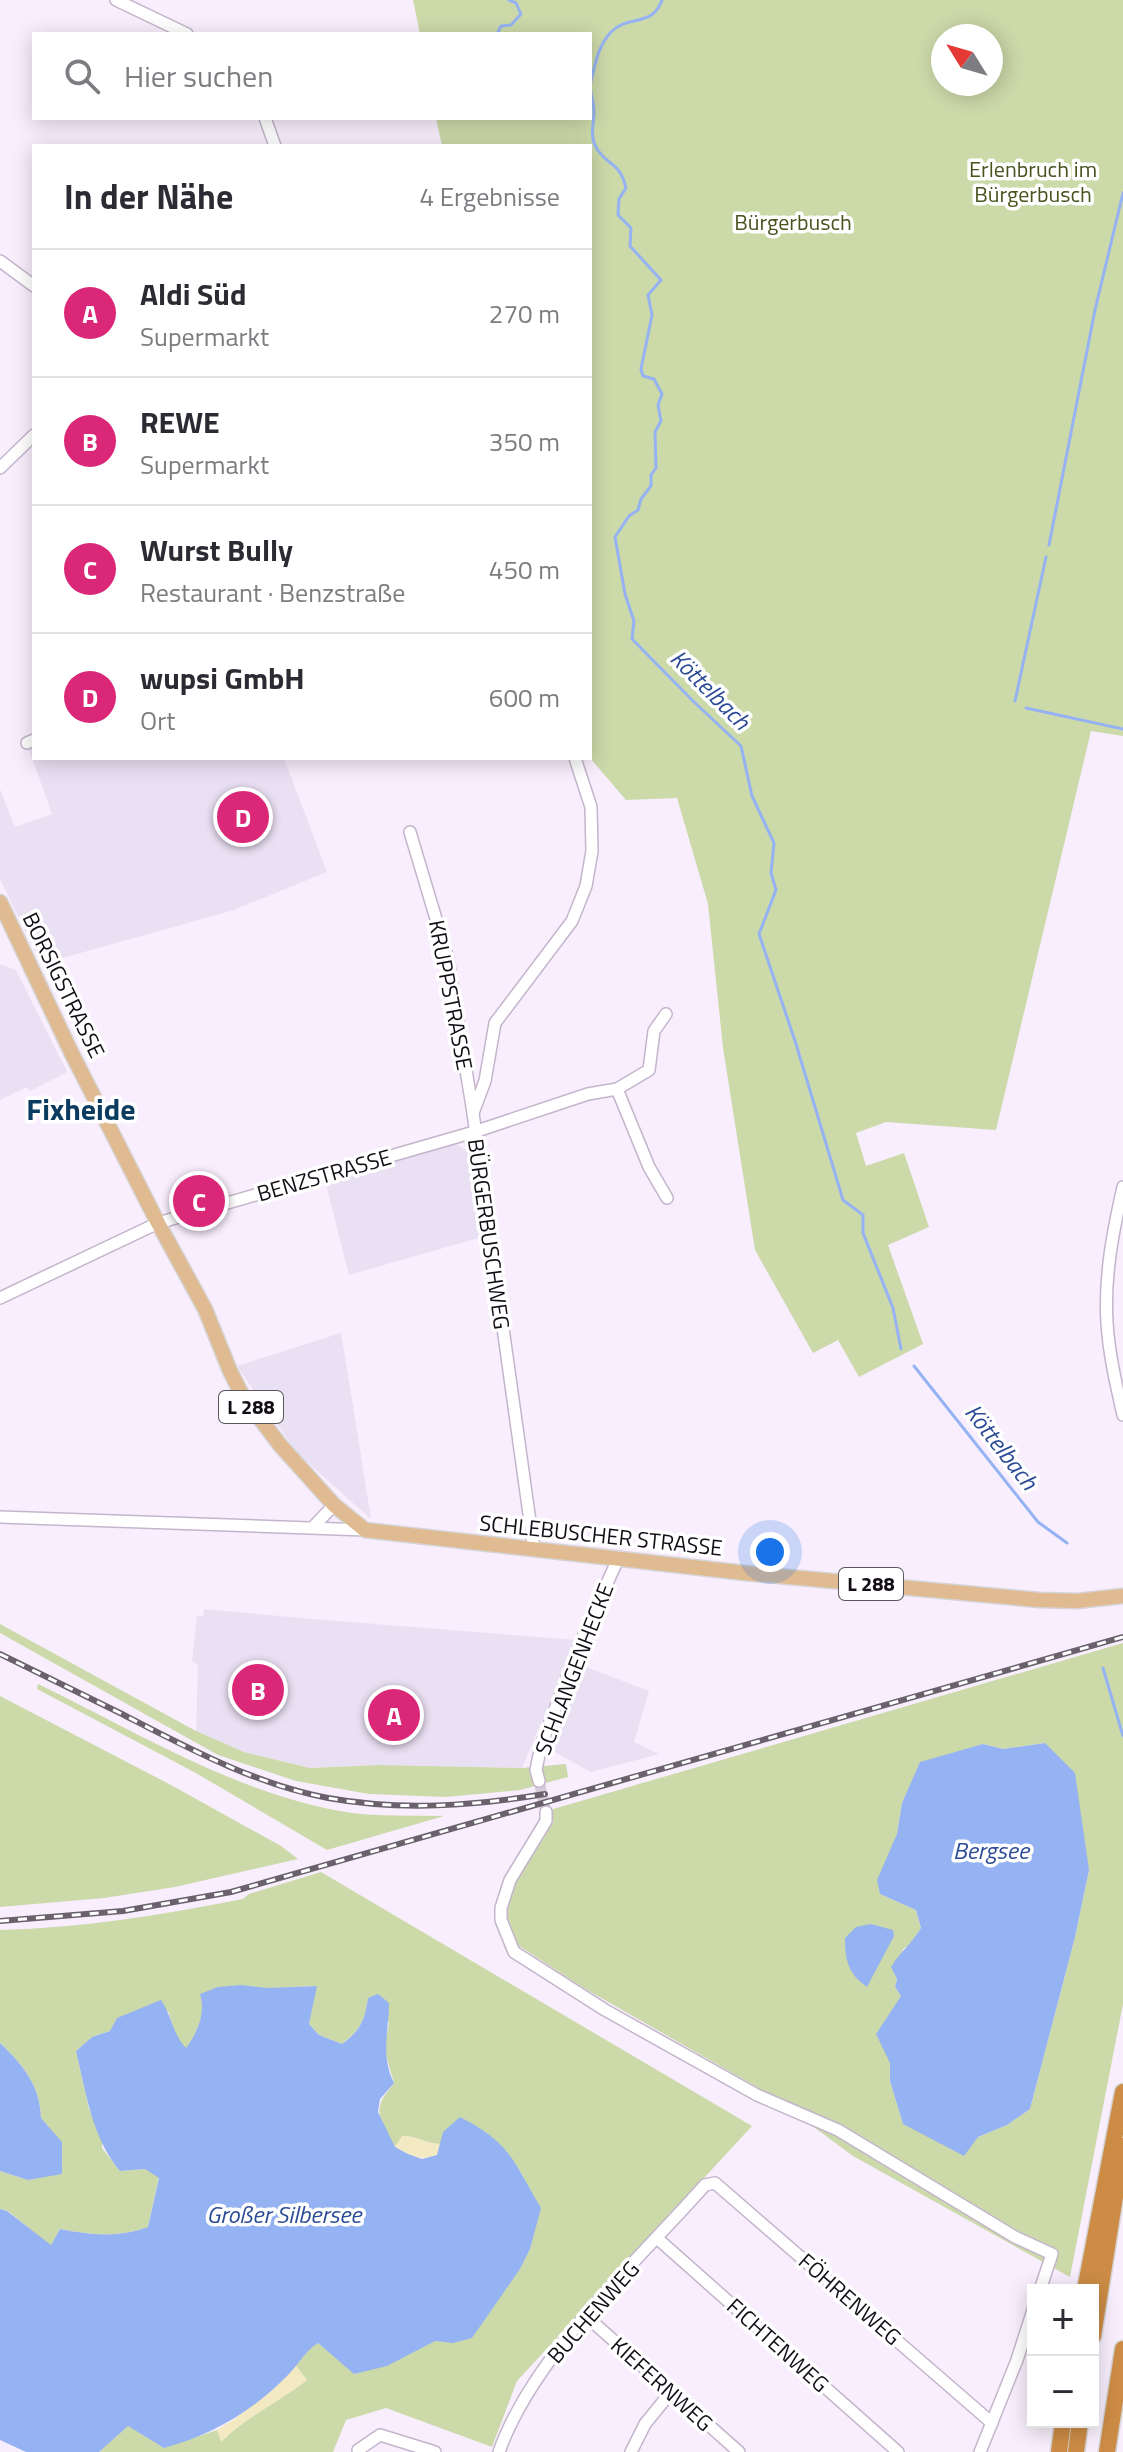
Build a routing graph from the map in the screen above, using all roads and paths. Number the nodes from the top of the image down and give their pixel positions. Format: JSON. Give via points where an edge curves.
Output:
{"nodes":[{"id":1,"x":116,"y":0,"type":"edge"},
{"id":2,"x":183,"y":32,"type":"edge"},
{"id":3,"x":266,"y":120,"type":"edge"},
{"id":4,"x":274,"y":144,"type":"edge"},
{"id":5,"x":0,"y":261,"type":"edge"},
{"id":6,"x":32,"y":285,"type":"edge"},
{"id":7,"x":32,"y":437,"type":"edge"},
{"id":8,"x":0,"y":468,"type":"edge"},
{"id":9,"x":576,"y":760,"type":"edge"},
{"id":10,"x":410,"y":832,"type":"dead end"},
{"id":11,"x":0,"y":902,"type":"edge"},
{"id":12,"x":666,"y":1014,"type":"dead end"},
{"id":13,"x":617,"y":1089,"type":"junction"},
{"id":14,"x":473,"y":1113,"type":"junction"},
{"id":15,"x":474,"y":1132,"type":"junction"},
{"id":16,"x":1123,"y":1187,"type":"edge"},
{"id":17,"x":667,"y":1198,"type":"dead end"},
{"id":18,"x":158,"y":1223,"type":"junction"},
{"id":19,"x":0,"y":1298,"type":"edge"},
{"id":20,"x":1123,"y":1415,"type":"edge"},
{"id":21,"x":334,"y":1505,"type":"junction"},
{"id":22,"x":0,"y":1517,"type":"edge"},
{"id":23,"x":314,"y":1526,"type":"junction"},
{"id":24,"x":365,"y":1530,"type":"junction"},
{"id":25,"x":534,"y":1550,"type":"junction"},
{"id":26,"x":619,"y":1557,"type":"junction"},
{"id":27,"x":1123,"y":1596,"type":"edge"},
{"id":28,"x":539,"y":1781,"type":"tunnel mouth"},
{"id":29,"x":546,"y":1812,"type":"tunnel mouth"},
{"id":30,"x":1123,"y":2092,"type":"edge"},
{"id":31,"x":1123,"y":2146,"type":"edge"},
{"id":32,"x":705,"y":2185,"type":"joint"},
{"id":33,"x":658,"y":2239,"type":"junction"},
{"id":34,"x":1042,"y":2284,"type":"edge"},
{"id":35,"x":1086,"y":2284,"type":"edge"},
{"id":36,"x":1099,"y":2298,"type":"edge"},
{"id":37,"x":586,"y":2316,"type":"junction"},
{"id":38,"x":1027,"y":2329,"type":"edge"},
{"id":39,"x":1123,"y":2349,"type":"edge"},
{"id":40,"x":671,"y":2392,"type":"junction"},
{"id":41,"x":992,"y":2423,"type":"junction"},
{"id":42,"x":1062,"y":2428,"type":"edge"},
{"id":43,"x":1079,"y":2428,"type":"edge"},
{"id":44,"x":358,"y":2450,"type":"dead end"},
{"id":45,"x":435,"y":2452,"type":"edge"},
{"id":46,"x":499,"y":2452,"type":"edge"},
{"id":47,"x":631,"y":2452,"type":"edge"},
{"id":48,"x":739,"y":2452,"type":"edge"},
{"id":49,"x":898,"y":2452,"type":"edge"},
{"id":50,"x":980,"y":2452,"type":"edge"},
{"id":51,"x":1059,"y":2452,"type":"edge"},
{"id":52,"x":1076,"y":2452,"type":"edge"},
{"id":53,"x":1107,"y":2452,"type":"edge"}],
"edges":[{"from":1,"to":2,"type":"street"},
{"from":3,"to":4,"type":"street"},
{"from":5,"to":6,"type":"street"},
{"from":7,"to":8,"type":"street"},
{"from":9,"to":14,"type":"street","name":"BÜRGERBUSCHWEG","via":[[591,807],[586,886],[572,921],[495,1023],[485,1081]]},
{"from":10,"to":14,"type":"street","name":"KRUPPSTRASSE","via":[[448,959]]},
{"from":11,"to":18,"type":"main road","name":"BORSIGSTRASSE","number":"L 288"},
{"from":12,"to":13,"type":"street","via":[[654,1031],[649,1070]]},
{"from":13,"to":15,"type":"street","name":"BENZSTRASSE"},
{"from":13,"to":17,"type":"street"},
{"from":14,"to":15,"type":"street","name":"BÜRGERBUSCHWEG"},
{"from":15,"to":18,"type":"street","name":"BENZSTRASSE"},
{"from":15,"to":25,"type":"street","name":"BÜRGERBUSCHWEG"},
{"from":16,"to":20,"type":"street","via":[[1109,1264],[1107,1322]]},
{"from":18,"to":19,"type":"street","name":"BENZSTRASSE"},
{"from":18,"to":21,"type":"main road","name":"BORSIGSTRASSE","number":"L 288","via":[[205,1309],[242,1395]]},
{"from":21,"to":23,"type":"street"},
{"from":21,"to":24,"type":"main road","name":"BORSIGSTRASSE","number":"L 288"},
{"from":22,"to":23,"type":"street","name":"SCHLEBUSCHER STRASSE"},
{"from":23,"to":24,"type":"street","name":"SCHLEBUSCHER STRASSE"},
{"from":24,"to":25,"type":"main road","name":"SCHLEBUSCHER STRASSE","number":"L 288"},
{"from":25,"to":26,"type":"main road","name":"SCHLEBUSCHER STRASSE","number":"L 288"},
{"from":26,"to":27,"type":"main road","name":"SCHLEBUSCHER STRASSE","number":"L 288","via":[[1039,1600]]},
{"from":26,"to":28,"type":"street","name":"SCHLANGENHECKE","via":[[541,1745]]},
{"from":29,"to":34,"type":"street","via":[[501,1908],[514,1952],[605,2010],[757,2095],[838,2130],[1052,2254]]},
{"from":30,"to":35,"type":"highway"},
{"from":31,"to":36,"type":"highway"},
{"from":32,"to":33,"type":"street","name":"BUCHENWEG"},
{"from":32,"to":41,"type":"street","name":"FÖHRENWEG","via":[[715,2183]]},
{"from":33,"to":37,"type":"street","name":"BUCHENWEG"},
{"from":33,"to":49,"type":"street","name":"FICHTENWEG"},
{"from":37,"to":40,"type":"street","name":"KIEFERNWEG"},
{"from":37,"to":46,"type":"street","name":"BUCHENWEG","via":[[529,2389]]},
{"from":38,"to":41,"type":"street"},
{"from":39,"to":53,"type":"highway"},
{"from":40,"to":47,"type":"street"},
{"from":40,"to":48,"type":"street","name":"KIEFERNWEG"},
{"from":41,"to":50,"type":"street"},
{"from":42,"to":51,"type":"highway"},
{"from":43,"to":52,"type":"highway"},
{"from":44,"to":45,"type":"street","via":[[380,2435]]}]}
